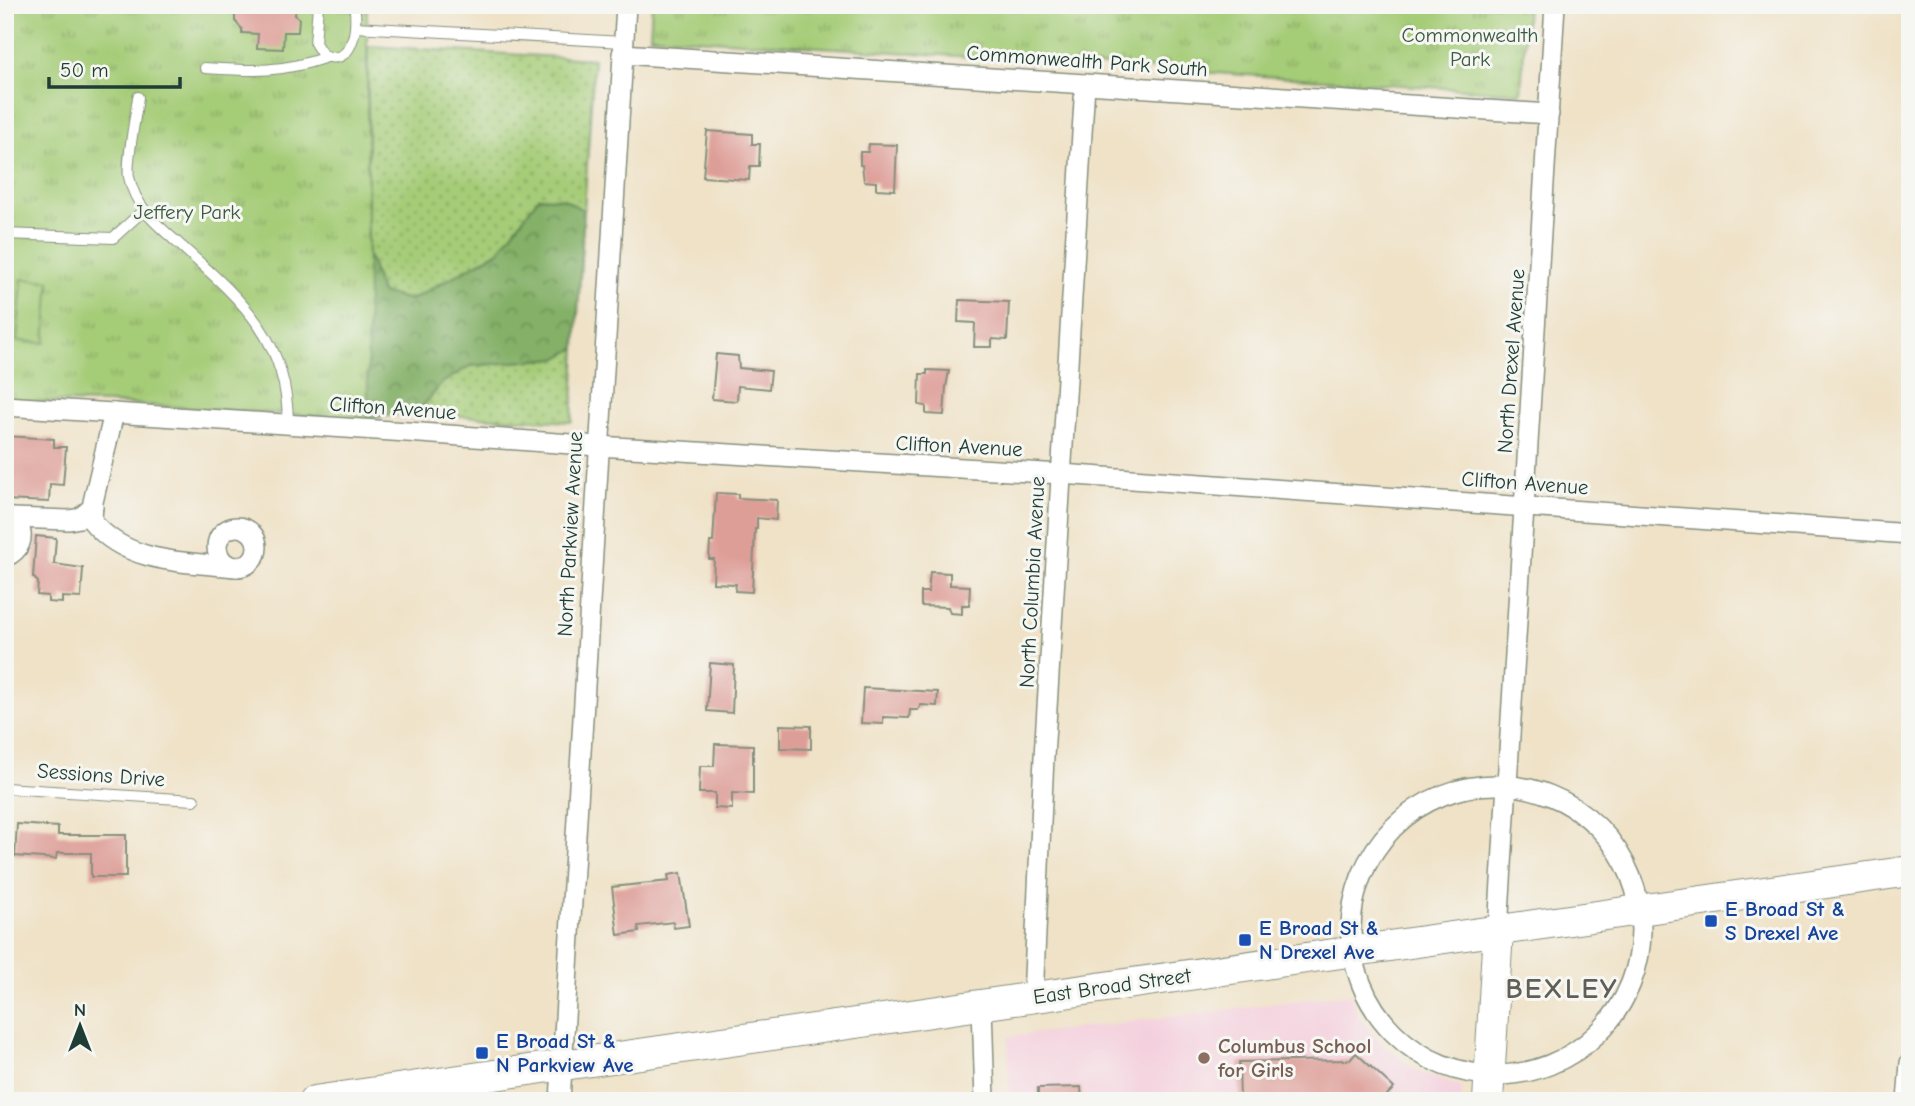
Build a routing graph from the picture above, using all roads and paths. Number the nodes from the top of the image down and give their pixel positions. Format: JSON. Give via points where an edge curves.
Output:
{"nodes":[{"id":1,"x":318,"y":5,"type":"edge"},
{"id":2,"x":354,"y":5,"type":"edge"},
{"id":3,"x":626,"y":5,"type":"edge"},
{"id":4,"x":1556,"y":5,"type":"edge"},
{"id":5,"x":355,"y":27,"type":"junction"},
{"id":6,"x":623,"y":48,"type":"junction"},
{"id":7,"x":327,"y":57,"type":"junction"},
{"id":8,"x":205,"y":68,"type":"dead end"},
{"id":9,"x":1085,"y":84,"type":"junction"},
{"id":10,"x":138,"y":97,"type":"dead end"},
{"id":11,"x":1549,"y":114,"type":"junction"},
{"id":12,"x":144,"y":210,"type":"junction"},
{"id":13,"x":5,"y":234,"type":"edge"},
{"id":14,"x":5,"y":406,"type":"edge"},
{"id":15,"x":114,"y":413,"type":"junction"},
{"id":16,"x":288,"y":424,"type":"junction"},
{"id":17,"x":598,"y":446,"type":"junction"},
{"id":18,"x":1061,"y":474,"type":"junction"},
{"id":19,"x":1525,"y":506,"type":"junction"},
{"id":20,"x":93,"y":507,"type":"junction"},
{"id":21,"x":9,"y":517,"type":"edge"},
{"id":22,"x":1910,"y":534,"type":"edge"},
{"id":23,"x":5,"y":557,"type":"edge"},
{"id":24,"x":237,"y":567,"type":"dead end"},
{"id":25,"x":1507,"y":786,"type":"junction"},
{"id":26,"x":5,"y":788,"type":"edge"},
{"id":27,"x":194,"y":800,"type":"dead end"},
{"id":28,"x":1910,"y":871,"type":"edge"},
{"id":29,"x":1640,"y":910,"type":"junction"},
{"id":30,"x":1499,"y":930,"type":"junction"},
{"id":31,"x":1353,"y":950,"type":"junction"},
{"id":32,"x":1033,"y":998,"type":"junction"},
{"id":33,"x":982,"y":1006,"type":"junction"},
{"id":34,"x":1910,"y":1063,"type":"edge"},
{"id":35,"x":562,"y":1065,"type":"junction"},
{"id":36,"x":1489,"y":1088,"type":"edge"},
{"id":37,"x":320,"y":1100,"type":"edge"},
{"id":38,"x":560,"y":1101,"type":"edge"},
{"id":39,"x":985,"y":1101,"type":"edge"},
{"id":40,"x":1908,"y":1101,"type":"edge"}],
"edges":[{"from":1,"to":7,"type":"lane","via":[[315,43]]},
{"from":2,"to":5,"type":"lane"},
{"from":3,"to":6,"type":"street","name":"North Parkview Avenue"},
{"from":4,"to":11,"type":"street","name":"North Drexel Avenue"},
{"from":5,"to":6,"type":"lane"},
{"from":5,"to":7,"type":"lane","via":[[345,54]]},
{"from":6,"to":9,"type":"street","name":"Commonwealth Park South"},
{"from":6,"to":17,"type":"street","name":"North Parkview Avenue"},
{"from":7,"to":8,"type":"lane","via":[[266,71]]},
{"from":9,"to":11,"type":"street","name":"Commonwealth Park South"},
{"from":9,"to":18,"type":"street","name":"North Columbia Avenue"},
{"from":10,"to":12,"type":"lane","via":[[128,174]]},
{"from":11,"to":19,"type":"street","name":"North Drexel Avenue"},
{"from":12,"to":13,"type":"lane","via":[[113,238]]},
{"from":12,"to":16,"type":"lane","via":[[264,330],[285,382]]},
{"from":14,"to":15,"type":"street","name":"Clifton Avenue"},
{"from":15,"to":16,"type":"street","name":"Clifton Avenue"},
{"from":15,"to":20,"type":"street"},
{"from":16,"to":17,"type":"street","name":"Clifton Avenue"},
{"from":17,"to":18,"type":"street","name":"Clifton Avenue"},
{"from":17,"to":35,"type":"street","name":"North Parkview Avenue"},
{"from":18,"to":19,"type":"street","name":"Clifton Avenue"},
{"from":18,"to":32,"type":"street","name":"North Columbia Avenue"},
{"from":19,"to":22,"type":"street","name":"Clifton Avenue"},
{"from":19,"to":25,"type":"street","name":"North Drexel Avenue"},
{"from":20,"to":21,"type":"street","via":[[69,520]]},
{"from":20,"to":24,"type":"street","via":[[92,521],[120,545],[171,561]]},
{"from":21,"to":23,"type":"street","via":[[18,524],[22,537],[16,551]]},
{"from":25,"to":29,"type":"street","via":[[1559,800],[1595,824],[1625,863]]},
{"from":25,"to":30,"type":"street","name":"North Drexel Avenue"},
{"from":25,"to":31,"type":"street","via":[[1475,787],[1444,795],[1414,810],[1391,831],[1370,857],[1357,887]]},
{"from":26,"to":27,"type":"lane","name":"Sessions Drive"},
{"from":28,"to":29,"type":"main road","name":"East Broad Street"},
{"from":29,"to":30,"type":"main road","name":"East Broad Street"},
{"from":29,"to":36,"type":"street","via":[[1637,970],[1609,1022],[1569,1056]]},
{"from":30,"to":31,"type":"main road","name":"East Broad Street"},
{"from":30,"to":36,"type":"main road"},
{"from":31,"to":32,"type":"main road","name":"East Broad Street"},
{"from":31,"to":36,"type":"street","via":[[1368,999],[1398,1038],[1418,1054]]},
{"from":32,"to":33,"type":"main road","name":"East Broad Street"},
{"from":33,"to":35,"type":"main road","name":"East Broad Street"},
{"from":33,"to":39,"type":"street"},
{"from":34,"to":40,"type":"street"},
{"from":35,"to":37,"type":"main road","name":"East Broad Street"},
{"from":35,"to":38,"type":"street","name":"North Parkview Avenue"}]}
